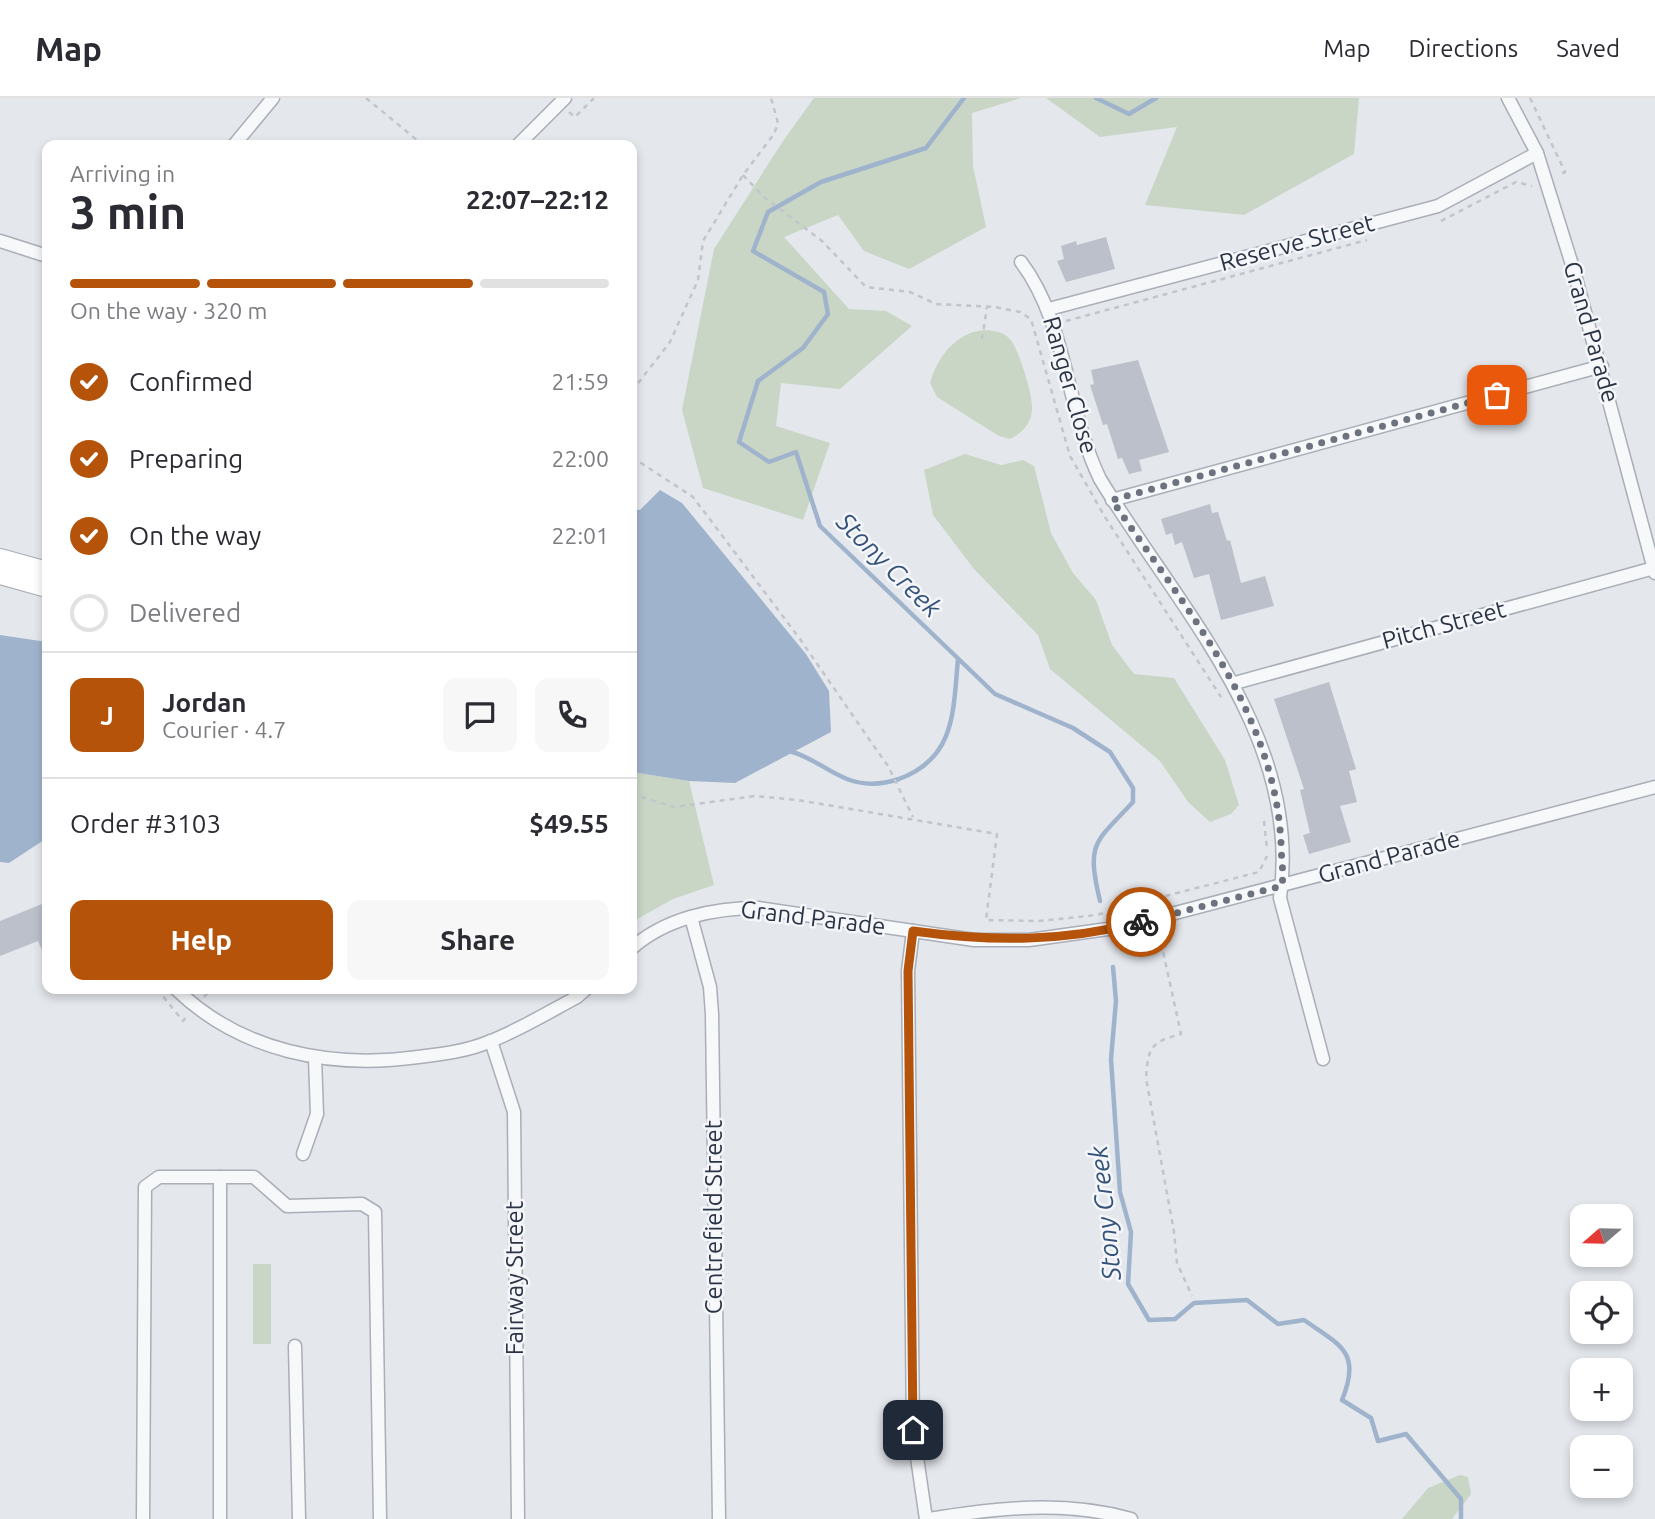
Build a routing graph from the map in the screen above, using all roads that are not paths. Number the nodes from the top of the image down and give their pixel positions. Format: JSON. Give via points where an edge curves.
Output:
{"nodes":[{"id":1,"x":273,"y":98,"type":"edge"},
{"id":2,"x":565,"y":98,"type":"edge"},
{"id":3,"x":1508,"y":98,"type":"edge"},
{"id":4,"x":238,"y":140,"type":"edge"},
{"id":5,"x":523,"y":140,"type":"edge"},
{"id":6,"x":1536,"y":153,"type":"junction"},
{"id":7,"x":0,"y":241,"type":"edge"},
{"id":8,"x":42,"y":254,"type":"edge"},
{"id":9,"x":1021,"y":262,"type":"dead end"},
{"id":10,"x":1049,"y":309,"type":"junction"},
{"id":11,"x":1602,"y":366,"type":"junction"},
{"id":12,"x":1112,"y":500,"type":"junction"},
{"id":13,"x":0,"y":558,"type":"edge"},
{"id":14,"x":42,"y":570,"type":"edge"},
{"id":15,"x":1654,"y":570,"type":"edge"},
{"id":16,"x":0,"y":575,"type":"edge"},
{"id":17,"x":42,"y":587,"type":"edge"},
{"id":18,"x":1235,"y":683,"type":"junction"},
{"id":19,"x":1655,"y":787,"type":"edge"},
{"id":20,"x":1282,"y":886,"type":"junction"},
{"id":21,"x":691,"y":917,"type":"junction"},
{"id":22,"x":913,"y":931,"type":"junction"},
{"id":23,"x":637,"y":945,"type":"edge"},
{"id":24,"x":182,"y":994,"type":"edge"},
{"id":25,"x":580,"y":994,"type":"edge"},
{"id":26,"x":491,"y":1041,"type":"junction"},
{"id":27,"x":315,"y":1058,"type":"junction"},
{"id":28,"x":1324,"y":1059,"type":"dead end"},
{"id":29,"x":303,"y":1154,"type":"dead end"},
{"id":30,"x":220,"y":1177,"type":"junction"},
{"id":31,"x":295,"y":1346,"type":"dead end"},
{"id":32,"x":143,"y":1519,"type":"edge"},
{"id":33,"x":220,"y":1519,"type":"edge"},
{"id":34,"x":299,"y":1519,"type":"edge"},
{"id":35,"x":380,"y":1519,"type":"edge"},
{"id":36,"x":518,"y":1519,"type":"edge"},
{"id":37,"x":719,"y":1519,"type":"edge"},
{"id":38,"x":928,"y":1519,"type":"edge"},
{"id":39,"x":1131,"y":1519,"type":"edge"}],
"edges":[{"from":1,"to":4,"type":"street"},
{"from":2,"to":5,"type":"street"},
{"from":3,"to":6,"type":"street","name":"Grand Parade"},
{"from":6,"to":10,"type":"street","name":"Reserve Street","via":[[1438,206]]},
{"from":6,"to":11,"type":"street","name":"Grand Parade"},
{"from":7,"to":8,"type":"street"},
{"from":9,"to":10,"type":"street","name":"Ranger Close"},
{"from":10,"to":12,"type":"street","name":"Ranger Close","via":[[1084,446]]},
{"from":11,"to":12,"type":"street"},
{"from":11,"to":15,"type":"street","name":"Grand Parade"},
{"from":12,"to":18,"type":"street","name":"Ranger Close"},
{"from":13,"to":14,"type":"street"},
{"from":15,"to":18,"type":"street","name":"Pitch Street"},
{"from":16,"to":17,"type":"street"},
{"from":18,"to":20,"type":"street","name":"Ranger Close","via":[[1279,807]]},
{"from":19,"to":20,"type":"street","name":"Grand Parade"},
{"from":20,"to":22,"type":"street","name":"Grand Parade","via":[[1122,927],[1029,940],[974,940]]},
{"from":20,"to":28,"type":"street","name":"Ranger Close","via":[[1280,898]]},
{"from":21,"to":22,"type":"street","name":"Grand Parade","via":[[724,908],[758,908]]},
{"from":21,"to":23,"type":"street","name":"Grand Parade"},
{"from":21,"to":37,"type":"street","name":"Centrefield Street","via":[[710,987],[712,1014]]},
{"from":22,"to":38,"type":"street","via":[[908,971],[913,1430]]},
{"from":24,"to":27,"type":"street","via":[[207,1017],[232,1030]]},
{"from":25,"to":26,"type":"street"},
{"from":26,"to":27,"type":"street","via":[[455,1053],[377,1062]]},
{"from":26,"to":36,"type":"street","name":"Fairway Street","via":[[514,1112]]},
{"from":27,"to":29,"type":"street","via":[[317,1114]]},
{"from":30,"to":32,"type":"street","via":[[159,1177],[145,1187]]},
{"from":30,"to":33,"type":"street"},
{"from":30,"to":35,"type":"street","via":[[254,1177],[287,1206],[362,1204],[375,1212]]},
{"from":31,"to":34,"type":"street"},
{"from":38,"to":39,"type":"street","via":[[992,1509],[1051,1507]]}]}
